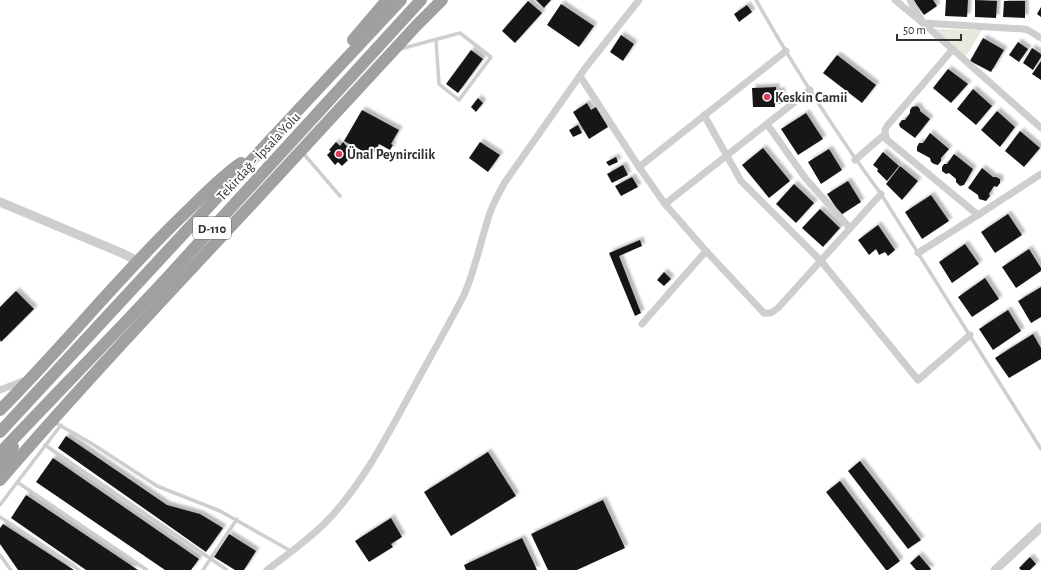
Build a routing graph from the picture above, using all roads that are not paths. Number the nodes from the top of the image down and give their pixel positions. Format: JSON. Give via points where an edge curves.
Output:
{"nodes":[{"id":1,"x":387,"y":0,"type":"edge"},
{"id":2,"x":401,"y":0,"type":"edge"},
{"id":3,"x":421,"y":0,"type":"edge"},
{"id":4,"x":434,"y":0,"type":"edge"},
{"id":5,"x":442,"y":0,"type":"edge"},
{"id":6,"x":639,"y":0,"type":"edge"},
{"id":7,"x":756,"y":0,"type":"edge"},
{"id":8,"x":895,"y":0,"type":"edge"},
{"id":9,"x":910,"y":0,"type":"edge"},
{"id":10,"x":923,"y":23,"type":"junction"},
{"id":11,"x":1041,"y":38,"type":"edge"},
{"id":12,"x":436,"y":40,"type":"junction"},
{"id":13,"x":953,"y":49,"type":"junction"},
{"id":14,"x":393,"y":51,"type":"junction"},
{"id":15,"x":786,"y":51,"type":"junction"},
{"id":16,"x":580,"y":76,"type":"junction"},
{"id":17,"x":810,"y":90,"type":"junction"},
{"id":18,"x":704,"y":116,"type":"junction"},
{"id":19,"x":287,"y":122,"type":"junction"},
{"id":20,"x":767,"y":124,"type":"junction"},
{"id":21,"x":1040,"y":124,"type":"edge"},
{"id":22,"x":299,"y":135,"type":"junction"},
{"id":23,"x":884,"y":135,"type":"junction"},
{"id":24,"x":264,"y":148,"type":"junction"},
{"id":25,"x":300,"y":151,"type":"junction"},
{"id":26,"x":727,"y":156,"type":"junction"},
{"id":27,"x":856,"y":160,"type":"junction"},
{"id":28,"x":639,"y":167,"type":"junction"},
{"id":29,"x":1041,"y":174,"type":"edge"},
{"id":30,"x":881,"y":194,"type":"junction"},
{"id":31,"x":340,"y":196,"type":"dead end"},
{"id":32,"x":0,"y":202,"type":"edge"},
{"id":33,"x":665,"y":204,"type":"junction"},
{"id":34,"x":978,"y":215,"type":"junction"},
{"id":35,"x":850,"y":228,"type":"junction"},
{"id":36,"x":706,"y":251,"type":"junction"},
{"id":37,"x":918,"y":253,"type":"junction"},
{"id":38,"x":137,"y":261,"type":"junction"},
{"id":39,"x":821,"y":261,"type":"junction"},
{"id":40,"x":642,"y":324,"type":"dead end"},
{"id":41,"x":970,"y":335,"type":"junction"},
{"id":42,"x":32,"y":378,"type":"junction"},
{"id":43,"x":0,"y":390,"type":"edge"},
{"id":44,"x":0,"y":410,"type":"edge"},
{"id":45,"x":36,"y":415,"type":"junction"},
{"id":46,"x":57,"y":423,"type":"junction"},
{"id":47,"x":0,"y":432,"type":"edge"},
{"id":48,"x":45,"y":445,"type":"junction"},
{"id":49,"x":1041,"y":449,"type":"edge"},
{"id":50,"x":0,"y":453,"type":"edge"},
{"id":51,"x":0,"y":466,"type":"edge"},
{"id":52,"x":0,"y":480,"type":"edge"},
{"id":53,"x":17,"y":482,"type":"junction"},
{"id":54,"x":0,"y":505,"type":"edge"},
{"id":55,"x":0,"y":518,"type":"edge"},
{"id":56,"x":237,"y":519,"type":"junction"},
{"id":57,"x":1041,"y":527,"type":"edge"},
{"id":58,"x":291,"y":551,"type":"junction"},
{"id":59,"x":0,"y":555,"type":"edge"},
{"id":60,"x":210,"y":559,"type":"junction"},
{"id":61,"x":11,"y":570,"type":"edge"},
{"id":62,"x":79,"y":570,"type":"edge"},
{"id":63,"x":147,"y":570,"type":"edge"},
{"id":64,"x":203,"y":570,"type":"edge"},
{"id":65,"x":227,"y":570,"type":"edge"},
{"id":66,"x":267,"y":570,"type":"edge"},
{"id":67,"x":995,"y":570,"type":"edge"}],
"edges":[{"from":1,"to":19,"type":"highway"},
{"from":2,"to":19,"type":"highway","name":"Tekirdağ - İpsala Yolu","number":"D-110"},
{"from":3,"to":22,"type":"highway","name":"Tekirdağ - İpsala Yolu","number":"D-110"},
{"from":4,"to":22,"type":"highway"},
{"from":5,"to":14,"type":"highway"},
{"from":6,"to":16,"type":"street"},
{"from":7,"to":15,"type":"lane"},
{"from":8,"to":10,"type":"street"},
{"from":9,"to":10,"type":"street"},
{"from":10,"to":11,"type":"street","via":[[1022,29]]},
{"from":10,"to":13,"type":"street"},
{"from":12,"to":12,"type":"lane","via":[[460,34],[491,57],[459,100],[439,84]]},
{"from":12,"to":14,"type":"lane"},
{"from":13,"to":21,"type":"street"},
{"from":13,"to":23,"type":"street","via":[[887,126]]},
{"from":14,"to":25,"type":"highway"},
{"from":15,"to":17,"type":"lane"},
{"from":15,"to":18,"type":"street"},
{"from":16,"to":28,"type":"street"},
{"from":16,"to":58,"type":"street","via":[[505,182],[490,214],[464,295],[368,467],[341,505],[318,530]]},
{"from":17,"to":20,"type":"street"},
{"from":17,"to":27,"type":"lane"},
{"from":18,"to":26,"type":"street"},
{"from":18,"to":28,"type":"street"},
{"from":19,"to":24,"type":"highway","name":"Tekirdağ - İpsala Yolu","number":"D-110"},
{"from":20,"to":26,"type":"street"},
{"from":20,"to":35,"type":"street","via":[[806,179]]},
{"from":22,"to":45,"type":"highway","name":"Tekirdağ - İpsala Yolu","number":"D-110"},
{"from":23,"to":27,"type":"street"},
{"from":23,"to":34,"type":"street","via":[[888,142]]},
{"from":24,"to":38,"type":"highway","via":[[213,186]]},
{"from":24,"to":47,"type":"highway","name":"Tekirdağ - İpsala Yolu","number":"D-110"},
{"from":25,"to":31,"type":"lane"},
{"from":25,"to":46,"type":"highway","via":[[161,300]]},
{"from":26,"to":33,"type":"street"},
{"from":26,"to":39,"type":"street","via":[[741,181]]},
{"from":27,"to":30,"type":"lane"},
{"from":28,"to":33,"type":"street"},
{"from":29,"to":34,"type":"street"},
{"from":30,"to":35,"type":"street"},
{"from":30,"to":37,"type":"lane"},
{"from":32,"to":38,"type":"street"},
{"from":33,"to":36,"type":"street"},
{"from":34,"to":37,"type":"street"},
{"from":35,"to":39,"type":"street"},
{"from":36,"to":39,"type":"street","via":[[764,313],[771,313],[778,308]]},
{"from":36,"to":40,"type":"street"},
{"from":37,"to":41,"type":"lane"},
{"from":38,"to":42,"type":"highway"},
{"from":39,"to":41,"type":"street","via":[[918,380]]},
{"from":41,"to":49,"type":"lane"},
{"from":42,"to":43,"type":"street"},
{"from":42,"to":44,"type":"highway"},
{"from":45,"to":50,"type":"highway","name":"Tekirdağ - İpsala Yolu","number":"D-110"},
{"from":45,"to":51,"type":"highway"},
{"from":46,"to":48,"type":"lane"},
{"from":46,"to":52,"type":"highway"},
{"from":46,"to":56,"type":"lane","via":[[157,486]]},
{"from":48,"to":53,"type":"lane"},
{"from":48,"to":60,"type":"lane"},
{"from":53,"to":54,"type":"lane"},
{"from":53,"to":63,"type":"lane"},
{"from":55,"to":62,"type":"lane"},
{"from":56,"to":58,"type":"lane"},
{"from":56,"to":60,"type":"lane"},
{"from":57,"to":67,"type":"street"},
{"from":58,"to":66,"type":"street"},
{"from":59,"to":61,"type":"lane"},
{"from":60,"to":64,"type":"lane"},
{"from":60,"to":65,"type":"lane"}]}
